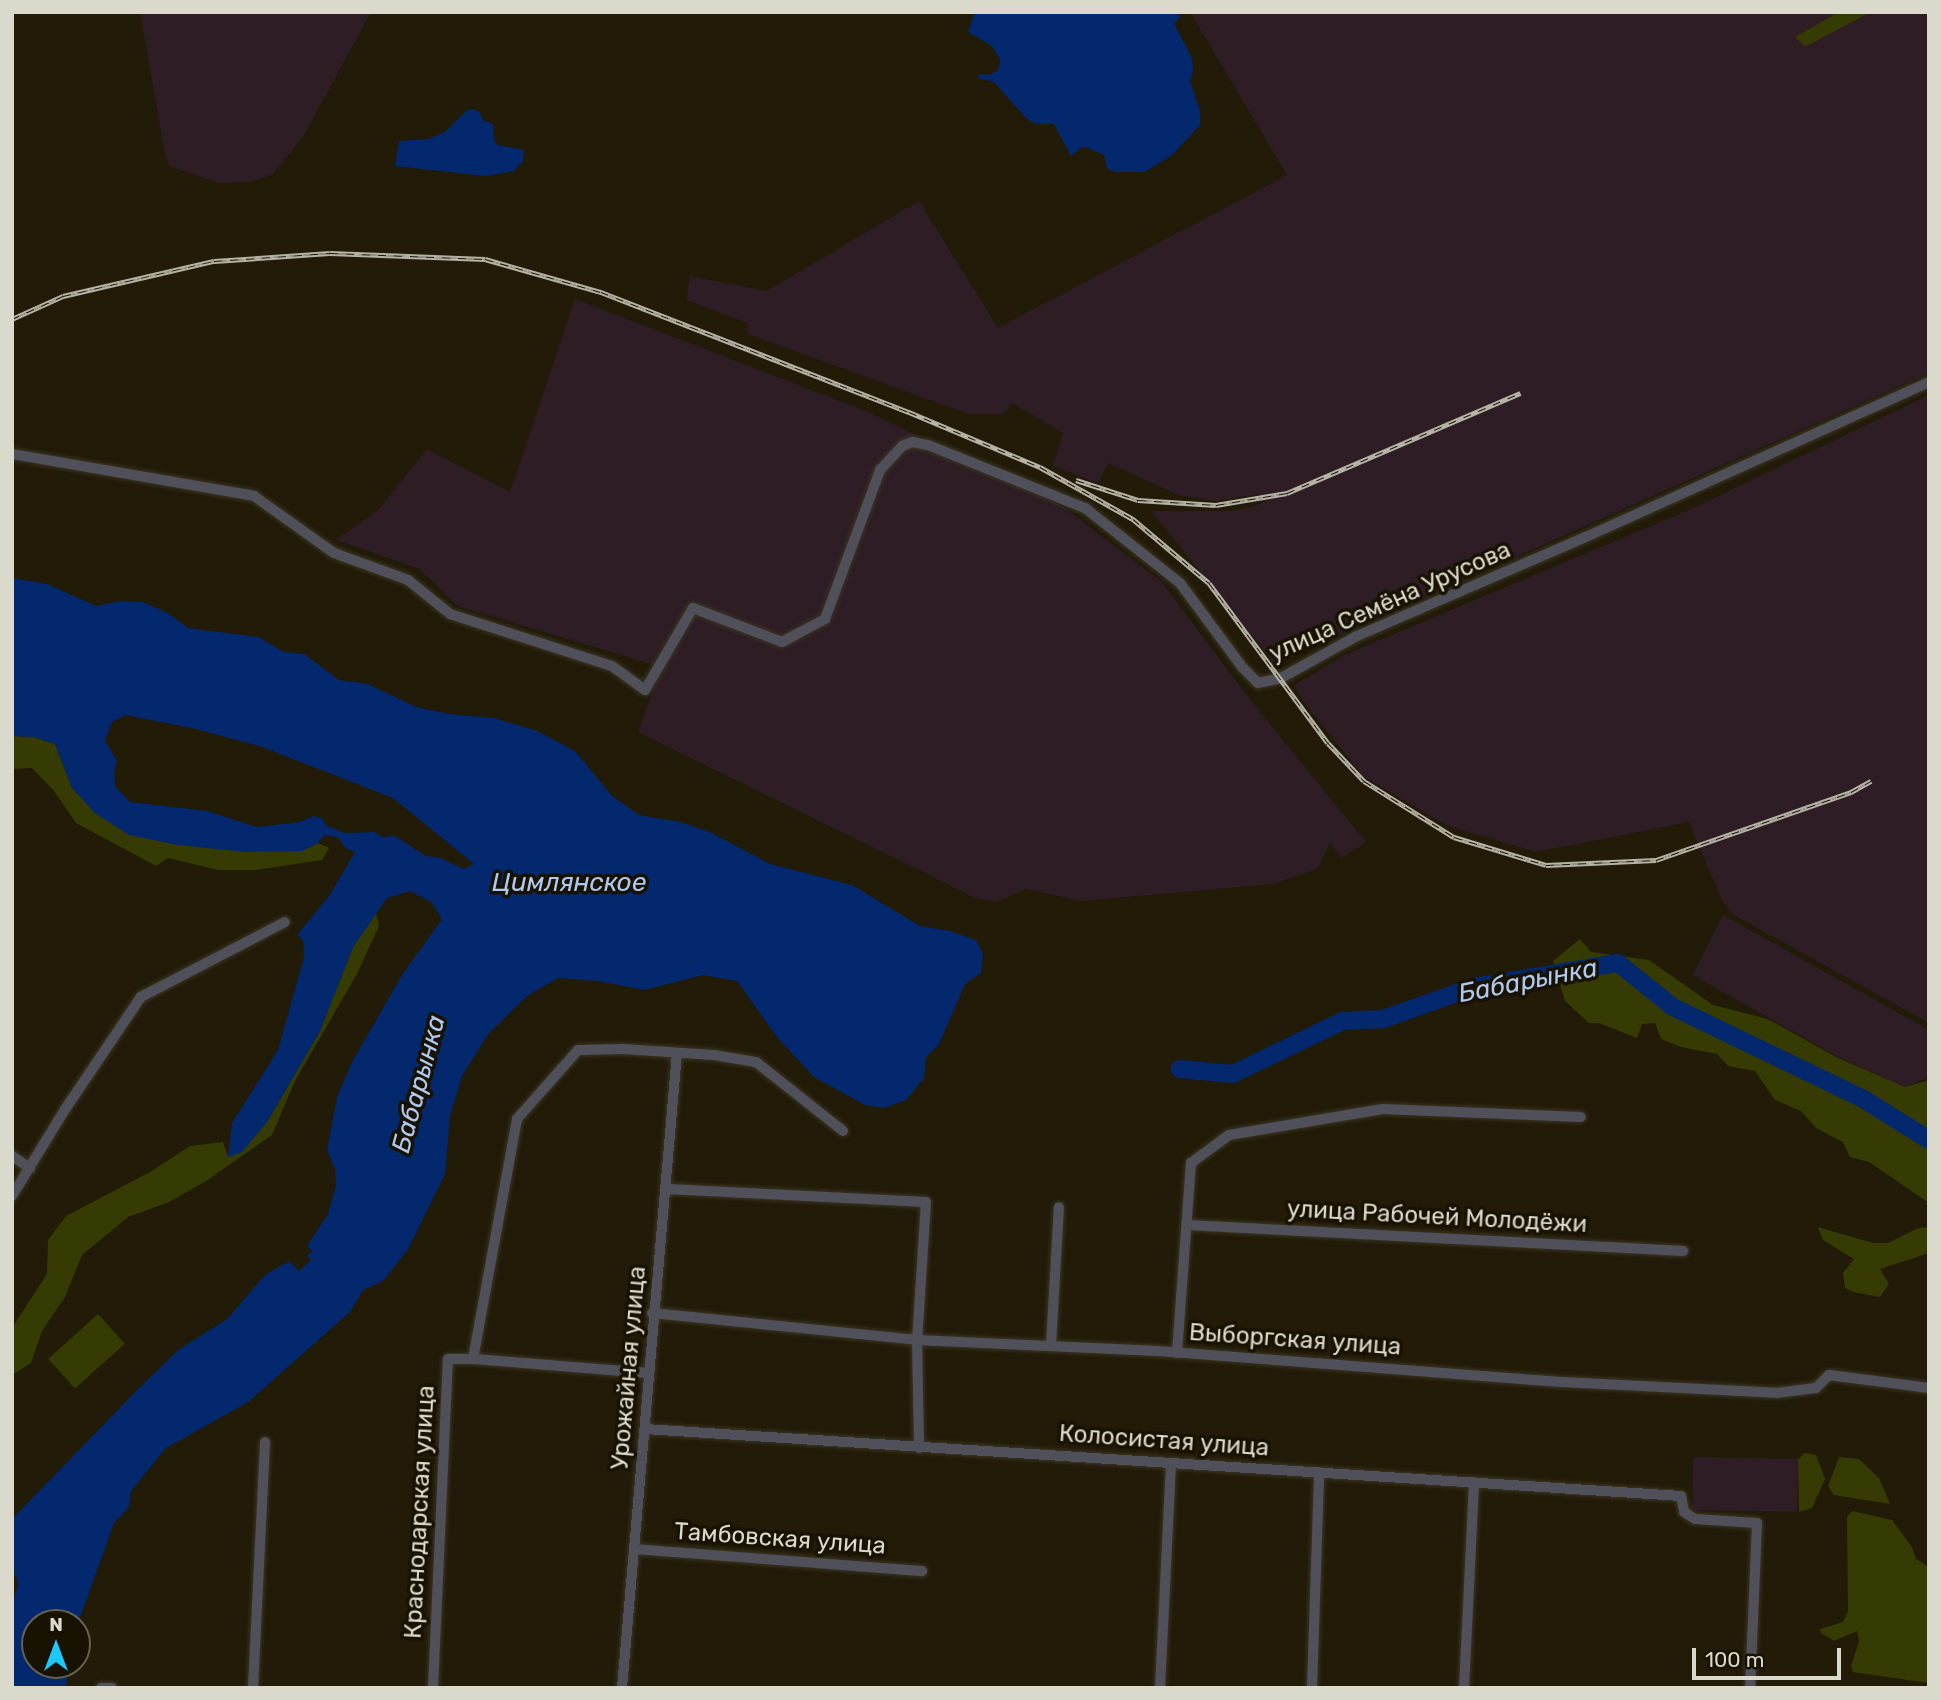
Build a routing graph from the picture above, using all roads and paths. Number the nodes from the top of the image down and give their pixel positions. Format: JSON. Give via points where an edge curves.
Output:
{"nodes":[{"id":1,"x":1929,"y":382,"type":"edge"},
{"id":2,"x":12,"y":454,"type":"edge"},
{"id":3,"x":285,"y":922,"type":"dead end"},
{"id":4,"x":677,"y":1052,"type":"junction"},
{"id":5,"x":1581,"y":1117,"type":"dead end"},
{"id":6,"x":843,"y":1131,"type":"dead end"},
{"id":7,"x":12,"y":1156,"type":"edge"},
{"id":8,"x":30,"y":1168,"type":"junction"},
{"id":9,"x":668,"y":1189,"type":"junction"},
{"id":10,"x":12,"y":1196,"type":"edge"},
{"id":11,"x":1059,"y":1207,"type":"dead end"},
{"id":12,"x":1188,"y":1225,"type":"junction"},
{"id":13,"x":1683,"y":1251,"type":"dead end"},
{"id":14,"x":652,"y":1313,"type":"junction"},
{"id":15,"x":918,"y":1340,"type":"junction"},
{"id":16,"x":1051,"y":1345,"type":"junction"},
{"id":17,"x":1177,"y":1353,"type":"junction"},
{"id":18,"x":473,"y":1359,"type":"junction"},
{"id":19,"x":648,"y":1373,"type":"junction"},
{"id":20,"x":1929,"y":1388,"type":"edge"},
{"id":21,"x":645,"y":1429,"type":"junction"},
{"id":22,"x":265,"y":1442,"type":"dead end"},
{"id":23,"x":919,"y":1448,"type":"junction"},
{"id":24,"x":1171,"y":1464,"type":"junction"},
{"id":25,"x":1320,"y":1472,"type":"junction"},
{"id":26,"x":1474,"y":1482,"type":"junction"},
{"id":27,"x":635,"y":1549,"type":"junction"},
{"id":28,"x":922,"y":1571,"type":"dead end"},
{"id":29,"x":101,"y":1688,"type":"edge"},
{"id":30,"x":112,"y":1688,"type":"edge"},
{"id":31,"x":253,"y":1688,"type":"edge"},
{"id":32,"x":433,"y":1688,"type":"edge"},
{"id":33,"x":622,"y":1688,"type":"edge"},
{"id":34,"x":1160,"y":1688,"type":"edge"},
{"id":35,"x":1311,"y":1688,"type":"edge"},
{"id":36,"x":1464,"y":1688,"type":"edge"},
{"id":37,"x":1750,"y":1688,"type":"edge"}],
"edges":[{"from":1,"to":2,"type":"street","name":"улица Семёна Урусова","via":[[1357,636],[1281,678],[1258,682],[1180,583],[1085,508],[928,444],[902,446],[880,470],[825,619],[782,642],[693,608],[645,690],[612,666],[450,614],[408,580],[334,553],[254,496]]},
{"from":3,"to":8,"type":"street","via":[[141,997]]},
{"from":4,"to":6,"type":"street","via":[[756,1062]]},
{"from":4,"to":9,"type":"street","name":"Урожайная улица"},
{"from":4,"to":18,"type":"street","via":[[578,1050],[517,1119]]},
{"from":5,"to":12,"type":"street","via":[[1383,1109],[1229,1135],[1191,1163]]},
{"from":7,"to":8,"type":"street"},
{"from":8,"to":10,"type":"street"},
{"from":9,"to":14,"type":"street","name":"Урожайная улица"},
{"from":9,"to":15,"type":"street","via":[[926,1202]]},
{"from":11,"to":16,"type":"street"},
{"from":12,"to":13,"type":"street","name":"улица Рабочей Молодёжи"},
{"from":12,"to":17,"type":"street"},
{"from":14,"to":15,"type":"street","name":"Выборгская улица"},
{"from":14,"to":19,"type":"street","name":"Урожайная улица"},
{"from":15,"to":16,"type":"street","name":"Выборгская улица"},
{"from":15,"to":23,"type":"street"},
{"from":16,"to":17,"type":"street","name":"Выборгская улица"},
{"from":17,"to":20,"type":"street","name":"Выборгская улица","via":[[1776,1393],[1816,1388],[1829,1375]]},
{"from":18,"to":19,"type":"street"},
{"from":18,"to":32,"type":"street","name":"Краснодарская улица","via":[[448,1359]]},
{"from":19,"to":21,"type":"street","name":"Урожайная улица"},
{"from":21,"to":23,"type":"street","name":"Колосистая улица"},
{"from":21,"to":27,"type":"street","name":"Урожайная улица"},
{"from":22,"to":31,"type":"street"},
{"from":23,"to":24,"type":"street","name":"Колосистая улица"},
{"from":24,"to":25,"type":"street","name":"Колосистая улица"},
{"from":24,"to":34,"type":"street"},
{"from":25,"to":26,"type":"street","name":"Колосистая улица"},
{"from":25,"to":35,"type":"street"},
{"from":26,"to":36,"type":"street"},
{"from":26,"to":37,"type":"street","name":"Колосистая улица","via":[[1681,1496],[1684,1512],[1695,1519],[1757,1523]]},
{"from":27,"to":28,"type":"street","name":"Тамбовская улица"},
{"from":27,"to":33,"type":"street","name":"Урожайная улица"},
{"from":29,"to":30,"type":"street"}]}
